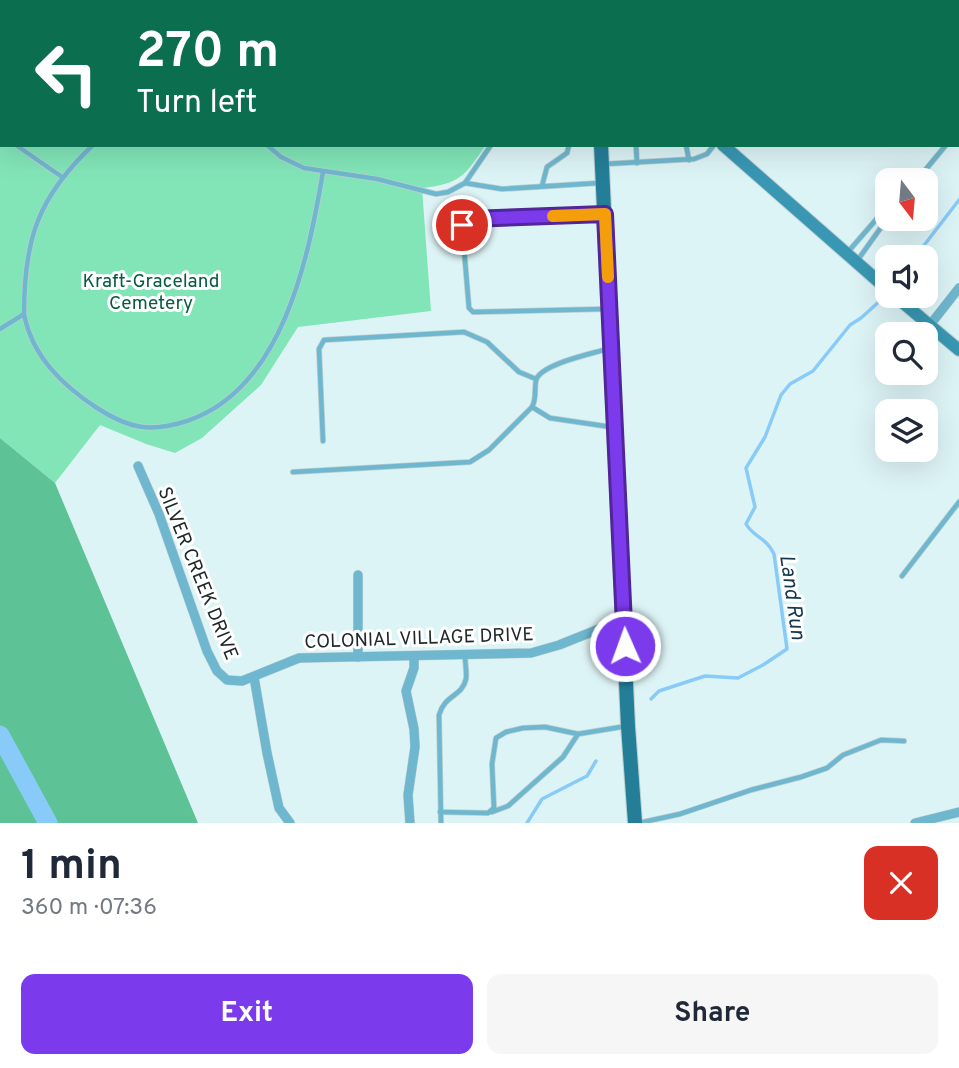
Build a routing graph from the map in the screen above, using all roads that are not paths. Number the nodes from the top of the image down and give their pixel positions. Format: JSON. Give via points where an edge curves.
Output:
{"nodes":[{"id":1,"x":19,"y":147,"type":"edge"},
{"id":2,"x":91,"y":147,"type":"edge"},
{"id":3,"x":270,"y":147,"type":"edge"},
{"id":4,"x":490,"y":147,"type":"edge"},
{"id":5,"x":568,"y":147,"type":"edge"},
{"id":6,"x":601,"y":147,"type":"edge"},
{"id":7,"x":636,"y":147,"type":"edge"},
{"id":8,"x":686,"y":147,"type":"edge"},
{"id":9,"x":712,"y":147,"type":"edge"},
{"id":10,"x":725,"y":147,"type":"edge"},
{"id":11,"x":944,"y":147,"type":"edge"},
{"id":12,"x":689,"y":160,"type":"junction"},
{"id":13,"x":637,"y":163,"type":"junction"},
{"id":14,"x":602,"y":164,"type":"junction"},
{"id":15,"x":927,"y":168,"type":"edge"},
{"id":16,"x":323,"y":172,"type":"junction"},
{"id":17,"x":62,"y":177,"type":"junction"},
{"id":18,"x":603,"y":182,"type":"junction"},
{"id":19,"x":465,"y":183,"type":"junction"},
{"id":20,"x":542,"y":186,"type":"junction"},
{"id":21,"x":605,"y":214,"type":"junction"},
{"id":22,"x":875,"y":223,"type":"edge"},
{"id":23,"x":876,"y":231,"type":"edge"},
{"id":24,"x":851,"y":258,"type":"junction"},
{"id":25,"x":875,"y":279,"type":"edge"},
{"id":26,"x":959,"y":288,"type":"edge"},
{"id":27,"x":909,"y":308,"type":"edge"},
{"id":28,"x":609,"y":309,"type":"junction"},
{"id":29,"x":24,"y":314,"type":"junction"},
{"id":30,"x":926,"y":322,"type":"edge"},
{"id":31,"x":932,"y":322,"type":"edge"},
{"id":32,"x":0,"y":329,"type":"edge"},
{"id":33,"x":938,"y":332,"type":"edge"},
{"id":34,"x":611,"y":348,"type":"junction"},
{"id":35,"x":959,"y":350,"type":"edge"},
{"id":36,"x":537,"y":379,"type":"junction"},
{"id":37,"x":532,"y":407,"type":"junction"},
{"id":38,"x":615,"y":428,"type":"junction"},
{"id":39,"x":323,"y":441,"type":"dead end"},
{"id":40,"x":138,"y":466,"type":"dead end"},
{"id":41,"x":293,"y":472,"type":"dead end"},
{"id":42,"x":959,"y":502,"type":"edge"},
{"id":43,"x":358,"y":575,"type":"dead end"},
{"id":44,"x":902,"y":576,"type":"dead end"},
{"id":45,"x":624,"y":619,"type":"junction"},
{"id":46,"x":414,"y":656,"type":"junction"},
{"id":47,"x":465,"y":656,"type":"junction"},
{"id":48,"x":358,"y":657,"type":"junction"},
{"id":49,"x":254,"y":677,"type":"junction"},
{"id":50,"x":628,"y":726,"type":"junction"},
{"id":51,"x":578,"y":734,"type":"junction"},
{"id":52,"x":904,"y":741,"type":"dead end"},
{"id":53,"x":440,"y":812,"type":"junction"},
{"id":54,"x":959,"y":812,"type":"edge"},
{"id":55,"x":488,"y":813,"type":"junction"},
{"id":56,"x":290,"y":823,"type":"edge"},
{"id":57,"x":410,"y":823,"type":"edge"},
{"id":58,"x":441,"y":823,"type":"edge"},
{"id":59,"x":636,"y":823,"type":"edge"},
{"id":60,"x":915,"y":823,"type":"edge"}],
"edges":[{"from":1,"to":17,"type":"lane"},
{"from":2,"to":17,"type":"lane"},
{"from":3,"to":16,"type":"lane","via":[[288,161]]},
{"from":4,"to":19,"type":"lane"},
{"from":5,"to":20,"type":"lane","via":[[547,167]]},
{"from":6,"to":14,"type":"main road"},
{"from":7,"to":13,"type":"lane"},
{"from":8,"to":12,"type":"lane"},
{"from":9,"to":12,"type":"lane"},
{"from":10,"to":24,"type":"street"},
{"from":11,"to":15,"type":"lane"},
{"from":12,"to":13,"type":"lane"},
{"from":13,"to":14,"type":"lane"},
{"from":14,"to":18,"type":"main road"},
{"from":16,"to":19,"type":"lane","via":[[436,194]]},
{"from":16,"to":29,"type":"lane","via":[[312,239],[272,344],[232,395],[193,419],[151,429],[110,416],[89,403],[46,365]]},
{"from":17,"to":29,"type":"lane","via":[[44,204],[32,238]]},
{"from":18,"to":20,"type":"lane"},
{"from":18,"to":21,"type":"main road"},
{"from":19,"to":20,"type":"lane","via":[[502,189]]},
{"from":21,"to":28,"type":"main road"},
{"from":21,"to":28,"type":"lane","via":[[470,219],[462,225],[473,312]]},
{"from":22,"to":24,"type":"lane"},
{"from":23,"to":24,"type":"lane"},
{"from":24,"to":25,"type":"street"},
{"from":26,"to":31,"type":"street"},
{"from":27,"to":30,"type":"street"},
{"from":28,"to":34,"type":"main road"},
{"from":29,"to":32,"type":"lane"},
{"from":33,"to":35,"type":"street"},
{"from":34,"to":36,"type":"lane","via":[[556,365]]},
{"from":34,"to":38,"type":"main road"},
{"from":36,"to":37,"type":"lane"},
{"from":36,"to":39,"type":"lane","via":[[519,372],[487,342],[464,332],[324,340],[319,349]]},
{"from":37,"to":38,"type":"lane","via":[[550,418]]},
{"from":37,"to":41,"type":"lane","via":[[489,450],[470,462]]},
{"from":38,"to":45,"type":"main road"},
{"from":40,"to":49,"type":"street","name":"SILVER CREEK DRIVE","via":[[213,665],[227,680]]},
{"from":42,"to":44,"type":"lane"},
{"from":43,"to":48,"type":"street"},
{"from":45,"to":47,"type":"street","name":"COLONIAL VILLAGE DRIVE","via":[[541,651]]},
{"from":45,"to":50,"type":"main road"},
{"from":46,"to":47,"type":"street","name":"COLONIAL VILLAGE DRIVE"},
{"from":46,"to":48,"type":"street","name":"COLONIAL VILLAGE DRIVE"},
{"from":46,"to":57,"type":"street","via":[[406,691],[415,747],[408,795]]},
{"from":47,"to":53,"type":"lane","via":[[466,679],[442,705],[439,715]]},
{"from":48,"to":49,"type":"street","name":"COLONIAL VILLAGE DRIVE","via":[[299,658]]},
{"from":49,"to":56,"type":"street","name":"SILVER CREEK DRIVE","via":[[279,808]]},
{"from":50,"to":51,"type":"lane"},
{"from":50,"to":59,"type":"main road"},
{"from":51,"to":55,"type":"lane","via":[[563,757],[508,806]]},
{"from":51,"to":55,"type":"lane","via":[[523,728],[496,738],[494,808]]},
{"from":52,"to":59,"type":"lane","via":[[881,740],[801,777]]},
{"from":53,"to":55,"type":"lane"},
{"from":53,"to":58,"type":"lane"},
{"from":54,"to":60,"type":"street"}]}
